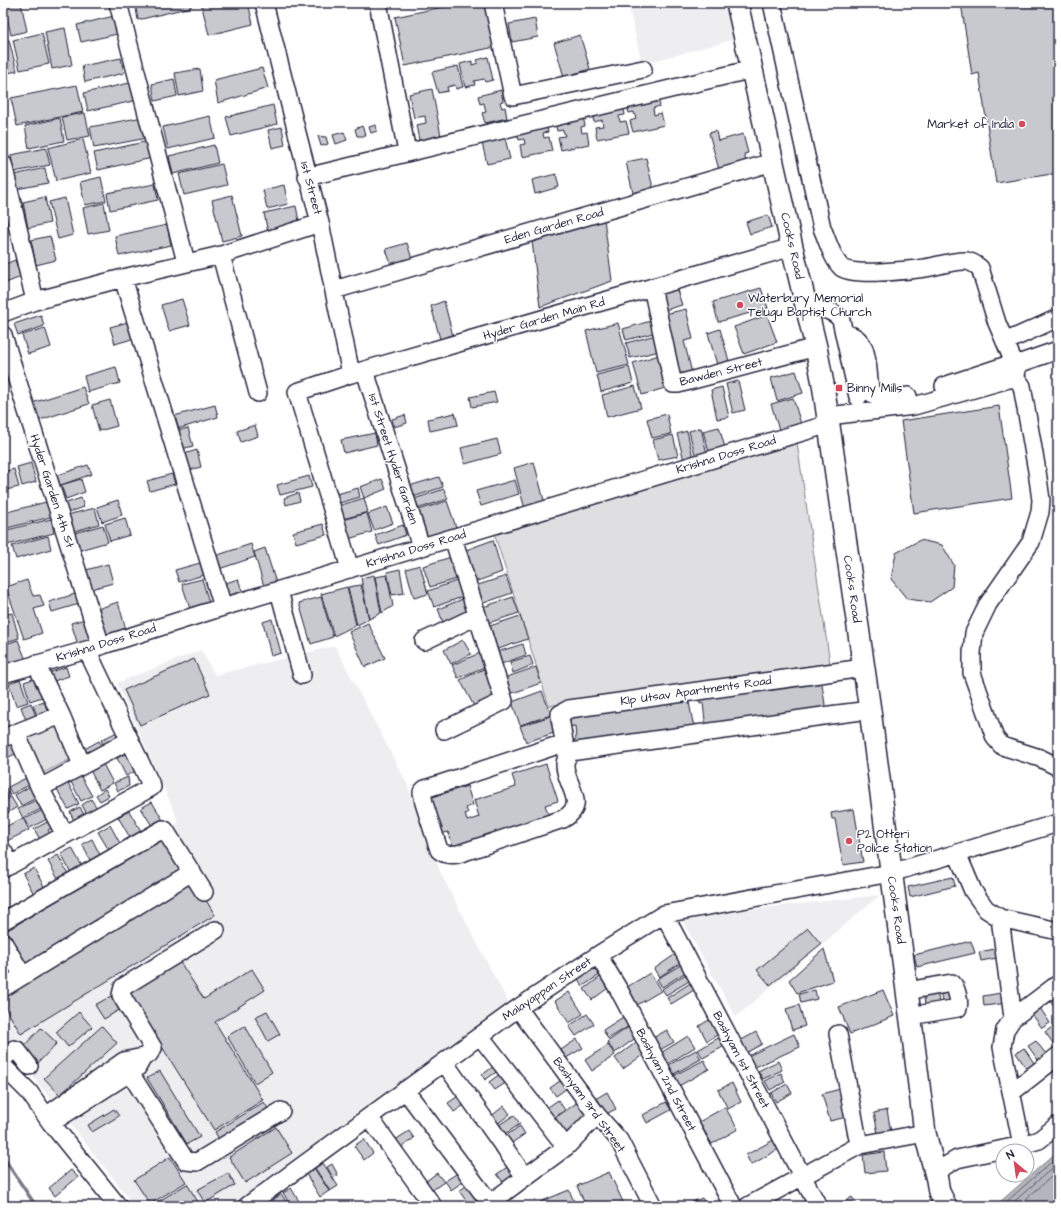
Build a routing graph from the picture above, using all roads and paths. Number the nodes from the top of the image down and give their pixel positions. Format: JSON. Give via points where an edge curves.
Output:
{"nodes":[{"id":1,"x":118,"y":3,"type":"edge"},
{"id":2,"x":264,"y":3,"type":"edge"},
{"id":3,"x":378,"y":3,"type":"edge"},
{"id":4,"x":494,"y":3,"type":"edge"},
{"id":5,"x":738,"y":3,"type":"edge"},
{"id":6,"x":772,"y":3,"type":"edge"},
{"id":7,"x":643,"y":68,"type":"dead end"},
{"id":8,"x":753,"y":69,"type":"junction"},
{"id":9,"x":407,"y":152,"type":"junction"},
{"id":10,"x":774,"y":162,"type":"junction"},
{"id":11,"x":3,"y":164,"type":"edge"},
{"id":12,"x":307,"y":177,"type":"junction"},
{"id":13,"x":6,"y":189,"type":"edge"},
{"id":14,"x":320,"y":223,"type":"junction"},
{"id":15,"x":792,"y":247,"type":"junction"},
{"id":16,"x":221,"y":255,"type":"junction"},
{"id":17,"x":186,"y":262,"type":"junction"},
{"id":18,"x":123,"y":278,"type":"junction"},
{"id":19,"x":652,"y":288,"type":"junction"},
{"id":20,"x":334,"y":290,"type":"junction"},
{"id":21,"x":35,"y":302,"type":"junction"},
{"id":22,"x":806,"y":305,"type":"junction"},
{"id":23,"x":3,"y":313,"type":"edge"},
{"id":24,"x":1058,"y":318,"type":"edge"},
{"id":25,"x":845,"y":333,"type":"junction"},
{"id":26,"x":3,"y":335,"type":"edge"},
{"id":27,"x":1005,"y":342,"type":"junction"},
{"id":28,"x":816,"y":347,"type":"junction"},
{"id":29,"x":1058,"y":350,"type":"edge"},
{"id":30,"x":1015,"y":372,"type":"junction"},
{"id":31,"x":358,"y":373,"type":"junction"},
{"id":32,"x":258,"y":393,"type":"dead end"},
{"id":33,"x":858,"y":397,"type":"dead end"},
{"id":34,"x":828,"y":420,"type":"junction"},
{"id":35,"x":453,"y":538,"type":"junction"},
{"id":36,"x":421,"y":548,"type":"junction"},
{"id":37,"x":350,"y":569,"type":"junction"},
{"id":38,"x":279,"y":591,"type":"junction"},
{"id":39,"x":223,"y":607,"type":"junction"},
{"id":40,"x":477,"y":616,"type":"junction"},
{"id":41,"x":424,"y":640,"type":"dead end"},
{"id":42,"x":94,"y":648,"type":"junction"},
{"id":43,"x":36,"y":664,"type":"junction"},
{"id":44,"x":863,"y":668,"type":"junction"},
{"id":45,"x":3,"y":674,"type":"edge"},
{"id":46,"x":302,"y":676,"type":"dead end"},
{"id":47,"x":870,"y":710,"type":"junction"},
{"id":48,"x":61,"y":715,"type":"junction"},
{"id":49,"x":444,"y":730,"type":"dead end"},
{"id":50,"x":10,"y":736,"type":"edge"},
{"id":51,"x":130,"y":740,"type":"junction"},
{"id":52,"x":567,"y":748,"type":"junction"},
{"id":53,"x":82,"y":765,"type":"junction"},
{"id":54,"x":1058,"y":767,"type":"edge"},
{"id":55,"x":40,"y":788,"type":"junction"},
{"id":56,"x":1058,"y":823,"type":"edge"},
{"id":57,"x":65,"y":835,"type":"junction"},
{"id":58,"x":957,"y":853,"type":"junction"},
{"id":59,"x":6,"y":862,"type":"edge"},
{"id":60,"x":192,"y":872,"type":"junction"},
{"id":61,"x":891,"y":873,"type":"junction"},
{"id":62,"x":204,"y":892,"type":"dead end"},
{"id":63,"x":664,"y":914,"type":"junction"},
{"id":64,"x":1000,"y":918,"type":"junction"},
{"id":65,"x":3,"y":921,"type":"edge"},
{"id":66,"x":216,"y":930,"type":"dead end"},
{"id":67,"x":1058,"y":931,"type":"edge"},
{"id":68,"x":3,"y":942,"type":"edge"},
{"id":69,"x":598,"y":955,"type":"junction"},
{"id":70,"x":23,"y":976,"type":"junction"},
{"id":71,"x":1058,"y":984,"type":"edge"},
{"id":72,"x":3,"y":988,"type":"edge"},
{"id":73,"x":907,"y":991,"type":"junction"},
{"id":74,"x":518,"y":1008,"type":"junction"},
{"id":75,"x":910,"y":1016,"type":"junction"},
{"id":76,"x":1013,"y":1018,"type":"junction"},
{"id":77,"x":838,"y":1034,"type":"dead end"},
{"id":78,"x":480,"y":1036,"type":"junction"},
{"id":79,"x":1058,"y":1056,"type":"edge"},
{"id":80,"x":143,"y":1057,"type":"junction"},
{"id":81,"x":3,"y":1059,"type":"edge"},
{"id":82,"x":444,"y":1062,"type":"junction"},
{"id":83,"x":3,"y":1066,"type":"edge"},
{"id":84,"x":29,"y":1066,"type":"dead end"},
{"id":85,"x":130,"y":1072,"type":"junction"},
{"id":86,"x":404,"y":1090,"type":"junction"},
{"id":87,"x":1012,"y":1092,"type":"junction"},
{"id":88,"x":281,"y":1111,"type":"dead end"},
{"id":89,"x":597,"y":1115,"type":"junction"},
{"id":90,"x":369,"y":1117,"type":"junction"},
{"id":91,"x":48,"y":1120,"type":"junction"},
{"id":92,"x":1058,"y":1125,"type":"edge"},
{"id":93,"x":925,"y":1133,"type":"junction"},
{"id":94,"x":1022,"y":1143,"type":"edge"},
{"id":95,"x":1029,"y":1143,"type":"edge"},
{"id":96,"x":860,"y":1145,"type":"junction"},
{"id":97,"x":566,"y":1147,"type":"junction"},
{"id":98,"x":995,"y":1151,"type":"edge"},
{"id":99,"x":802,"y":1176,"type":"junction"},
{"id":100,"x":525,"y":1177,"type":"junction"},
{"id":101,"x":944,"y":1191,"type":"edge"},
{"id":102,"x":488,"y":1204,"type":"edge"},
{"id":103,"x":118,"y":1206,"type":"edge"},
{"id":104,"x":247,"y":1206,"type":"edge"},
{"id":105,"x":433,"y":1206,"type":"edge"},
{"id":106,"x":653,"y":1206,"type":"edge"},
{"id":107,"x":733,"y":1206,"type":"edge"},
{"id":108,"x":748,"y":1206,"type":"edge"},
{"id":109,"x":818,"y":1206,"type":"edge"}],
"edges":[{"from":1,"to":17,"type":"street"},
{"from":2,"to":12,"type":"street","name":"1st Street"},
{"from":3,"to":9,"type":"street"},
{"from":4,"to":7,"type":"street","via":[[513,96]]},
{"from":5,"to":8,"type":"main road","name":"Cooks Road"},
{"from":6,"to":27,"type":"street","via":[[822,228],[840,266],[846,271],[881,272],[957,262],[974,263],[980,268]]},
{"from":8,"to":9,"type":"street"},
{"from":8,"to":10,"type":"main road","name":"Cooks Road"},
{"from":9,"to":12,"type":"street"},
{"from":10,"to":15,"type":"main road","name":"Cooks Road"},
{"from":10,"to":20,"type":"street","name":"Eden Garden Road"},
{"from":11,"to":13,"type":"street"},
{"from":12,"to":14,"type":"street","name":"1st Street"},
{"from":13,"to":21,"type":"street"},
{"from":14,"to":16,"type":"street"},
{"from":14,"to":20,"type":"street","name":"1st Street"},
{"from":15,"to":19,"type":"street","name":"Hyder Garden Main Rd"},
{"from":15,"to":22,"type":"main road","name":"Cooks Road"},
{"from":16,"to":17,"type":"street"},
{"from":16,"to":32,"type":"street"},
{"from":17,"to":18,"type":"street"},
{"from":18,"to":21,"type":"street"},
{"from":18,"to":39,"type":"street"},
{"from":19,"to":28,"type":"street","name":"Bawden Street","via":[[673,384]]},
{"from":19,"to":31,"type":"street","name":"Hyder Garden Main Rd"},
{"from":20,"to":31,"type":"street","name":"1st Street"},
{"from":21,"to":23,"type":"street"},
{"from":22,"to":25,"type":"street","via":[[828,310],[838,316]]},
{"from":22,"to":28,"type":"main road","name":"Cooks Road"},
{"from":24,"to":27,"type":"street"},
{"from":25,"to":30,"type":"street","via":[[855,337],[865,349],[870,388],[878,396],[904,397],[1010,364]]},
{"from":25,"to":33,"type":"street"},
{"from":26,"to":42,"type":"street","name":"Hyder Garden 4th St"},
{"from":27,"to":30,"type":"street"},
{"from":28,"to":34,"type":"main road","name":"Cooks Road"},
{"from":29,"to":30,"type":"street"},
{"from":30,"to":34,"type":"street","name":"Krishna Doss Road","via":[[1008,379],[914,406]]},
{"from":30,"to":54,"type":"street","via":[[1022,386],[1038,478],[1040,512],[1031,542],[988,604],[974,633],[972,673],[995,738],[1002,746],[1040,758]]},
{"from":31,"to":36,"type":"street","name":"1st Street Hyder Garden"},
{"from":31,"to":37,"type":"street","name":"Hyder Garden Main Rd","via":[[297,392]]},
{"from":34,"to":35,"type":"street","name":"Krishna Doss Road"},
{"from":34,"to":44,"type":"main road","name":"Cooks Road"},
{"from":35,"to":36,"type":"street","name":"Krishna Doss Road"},
{"from":35,"to":40,"type":"street"},
{"from":36,"to":37,"type":"street","name":"Krishna Doss Road"},
{"from":37,"to":38,"type":"street","name":"Krishna Doss Road"},
{"from":38,"to":39,"type":"street","name":"Krishna Doss Road"},
{"from":38,"to":46,"type":"street"},
{"from":39,"to":42,"type":"street","name":"Krishna Doss Road"},
{"from":40,"to":41,"type":"street"},
{"from":40,"to":49,"type":"street","via":[[504,701]]},
{"from":42,"to":43,"type":"street","name":"Krishna Doss Road"},
{"from":42,"to":51,"type":"street","name":"Hyder Garden 4th St"},
{"from":43,"to":45,"type":"street","name":"Krishna Doss Road"},
{"from":43,"to":48,"type":"street"},
{"from":44,"to":47,"type":"main road","name":"Cooks Road"},
{"from":44,"to":52,"type":"street","name":"Klp Utsav Apartments Road","via":[[569,709],[560,714]]},
{"from":47,"to":52,"type":"street","name":"Klp Utsav Apartments Road"},
{"from":47,"to":61,"type":"main road","name":"Cooks Road"},
{"from":48,"to":50,"type":"street"},
{"from":48,"to":53,"type":"street"},
{"from":50,"to":55,"type":"street"},
{"from":51,"to":53,"type":"street"},
{"from":51,"to":57,"type":"street","name":"Hyder Garden 4th St","via":[[152,787]]},
{"from":52,"to":52,"type":"street","name":"Klp Utsav Apartments Road","via":[[425,789],[422,792],[424,802],[439,850],[450,855],[458,854],[570,815],[575,802],[565,763]]},
{"from":53,"to":55,"type":"street"},
{"from":55,"to":57,"type":"street"},
{"from":56,"to":58,"type":"street","name":"Malayappan Street"},
{"from":57,"to":59,"type":"street"},
{"from":58,"to":61,"type":"street","name":"Malayappan Street"},
{"from":58,"to":64,"type":"street","via":[[973,891],[986,909]]},
{"from":60,"to":62,"type":"street"},
{"from":60,"to":65,"type":"street","via":[[163,829]]},
{"from":60,"to":70,"type":"street"},
{"from":61,"to":63,"type":"street","name":"Malayappan Street"},
{"from":61,"to":73,"type":"main road","name":"Cooks Road"},
{"from":63,"to":69,"type":"street","name":"Malayappan Street"},
{"from":63,"to":99,"type":"street","name":"Bashyam 1st Street"},
{"from":64,"to":67,"type":"street"},
{"from":64,"to":76,"type":"street"},
{"from":66,"to":80,"type":"street","via":[[123,987],[121,995],[153,1048]]},
{"from":68,"to":70,"type":"street"},
{"from":69,"to":74,"type":"street","name":"Malayappan Street"},
{"from":69,"to":107,"type":"street","name":"Bashyam 2nd Street"},
{"from":70,"to":72,"type":"street"},
{"from":71,"to":76,"type":"street"},
{"from":73,"to":75,"type":"main road","name":"Cooks Road"},
{"from":73,"to":75,"type":"street","via":[[952,983],[959,1005],[958,1008]]},
{"from":74,"to":78,"type":"street","name":"Malayappan Street"},
{"from":74,"to":89,"type":"street","name":"Bashyam 3rd Street"},
{"from":75,"to":93,"type":"main road","name":"Cooks Road"},
{"from":76,"to":87,"type":"street","via":[[1005,1030],[1002,1047]]},
{"from":77,"to":96,"type":"street"},
{"from":78,"to":82,"type":"street","name":"Malayappan Street"},
{"from":78,"to":97,"type":"street"},
{"from":79,"to":87,"type":"street"},
{"from":80,"to":85,"type":"street","via":[[137,1068]]},
{"from":80,"to":91,"type":"street","via":[[124,1061]]},
{"from":81,"to":84,"type":"street","via":[[14,1049]]},
{"from":82,"to":86,"type":"street","name":"Malayappan Street"},
{"from":82,"to":100,"type":"street"},
{"from":83,"to":91,"type":"street","via":[[29,1092]]},
{"from":85,"to":88,"type":"street","via":[[186,1161],[197,1162]]},
{"from":85,"to":91,"type":"street"},
{"from":86,"to":90,"type":"street","name":"Malayappan Street"},
{"from":86,"to":102,"type":"street"},
{"from":87,"to":94,"type":"street"},
{"from":89,"to":97,"type":"street"},
{"from":89,"to":106,"type":"street","name":"Bashyam 3rd Street","via":[[618,1140]]},
{"from":90,"to":104,"type":"street","name":"Malayappan Street"},
{"from":90,"to":105,"type":"street"},
{"from":91,"to":103,"type":"street"},
{"from":92,"to":95,"type":"street","via":[[1039,1140]]},
{"from":93,"to":96,"type":"street"},
{"from":93,"to":101,"type":"main road","name":"Cooks Road"},
{"from":96,"to":99,"type":"street"},
{"from":97,"to":100,"type":"street"},
{"from":98,"to":101,"type":"street","via":[[957,1159]]},
{"from":99,"to":108,"type":"street"},
{"from":99,"to":109,"type":"street","name":"Bashyam 1st Street"},
{"from":100,"to":102,"type":"street"}]}
